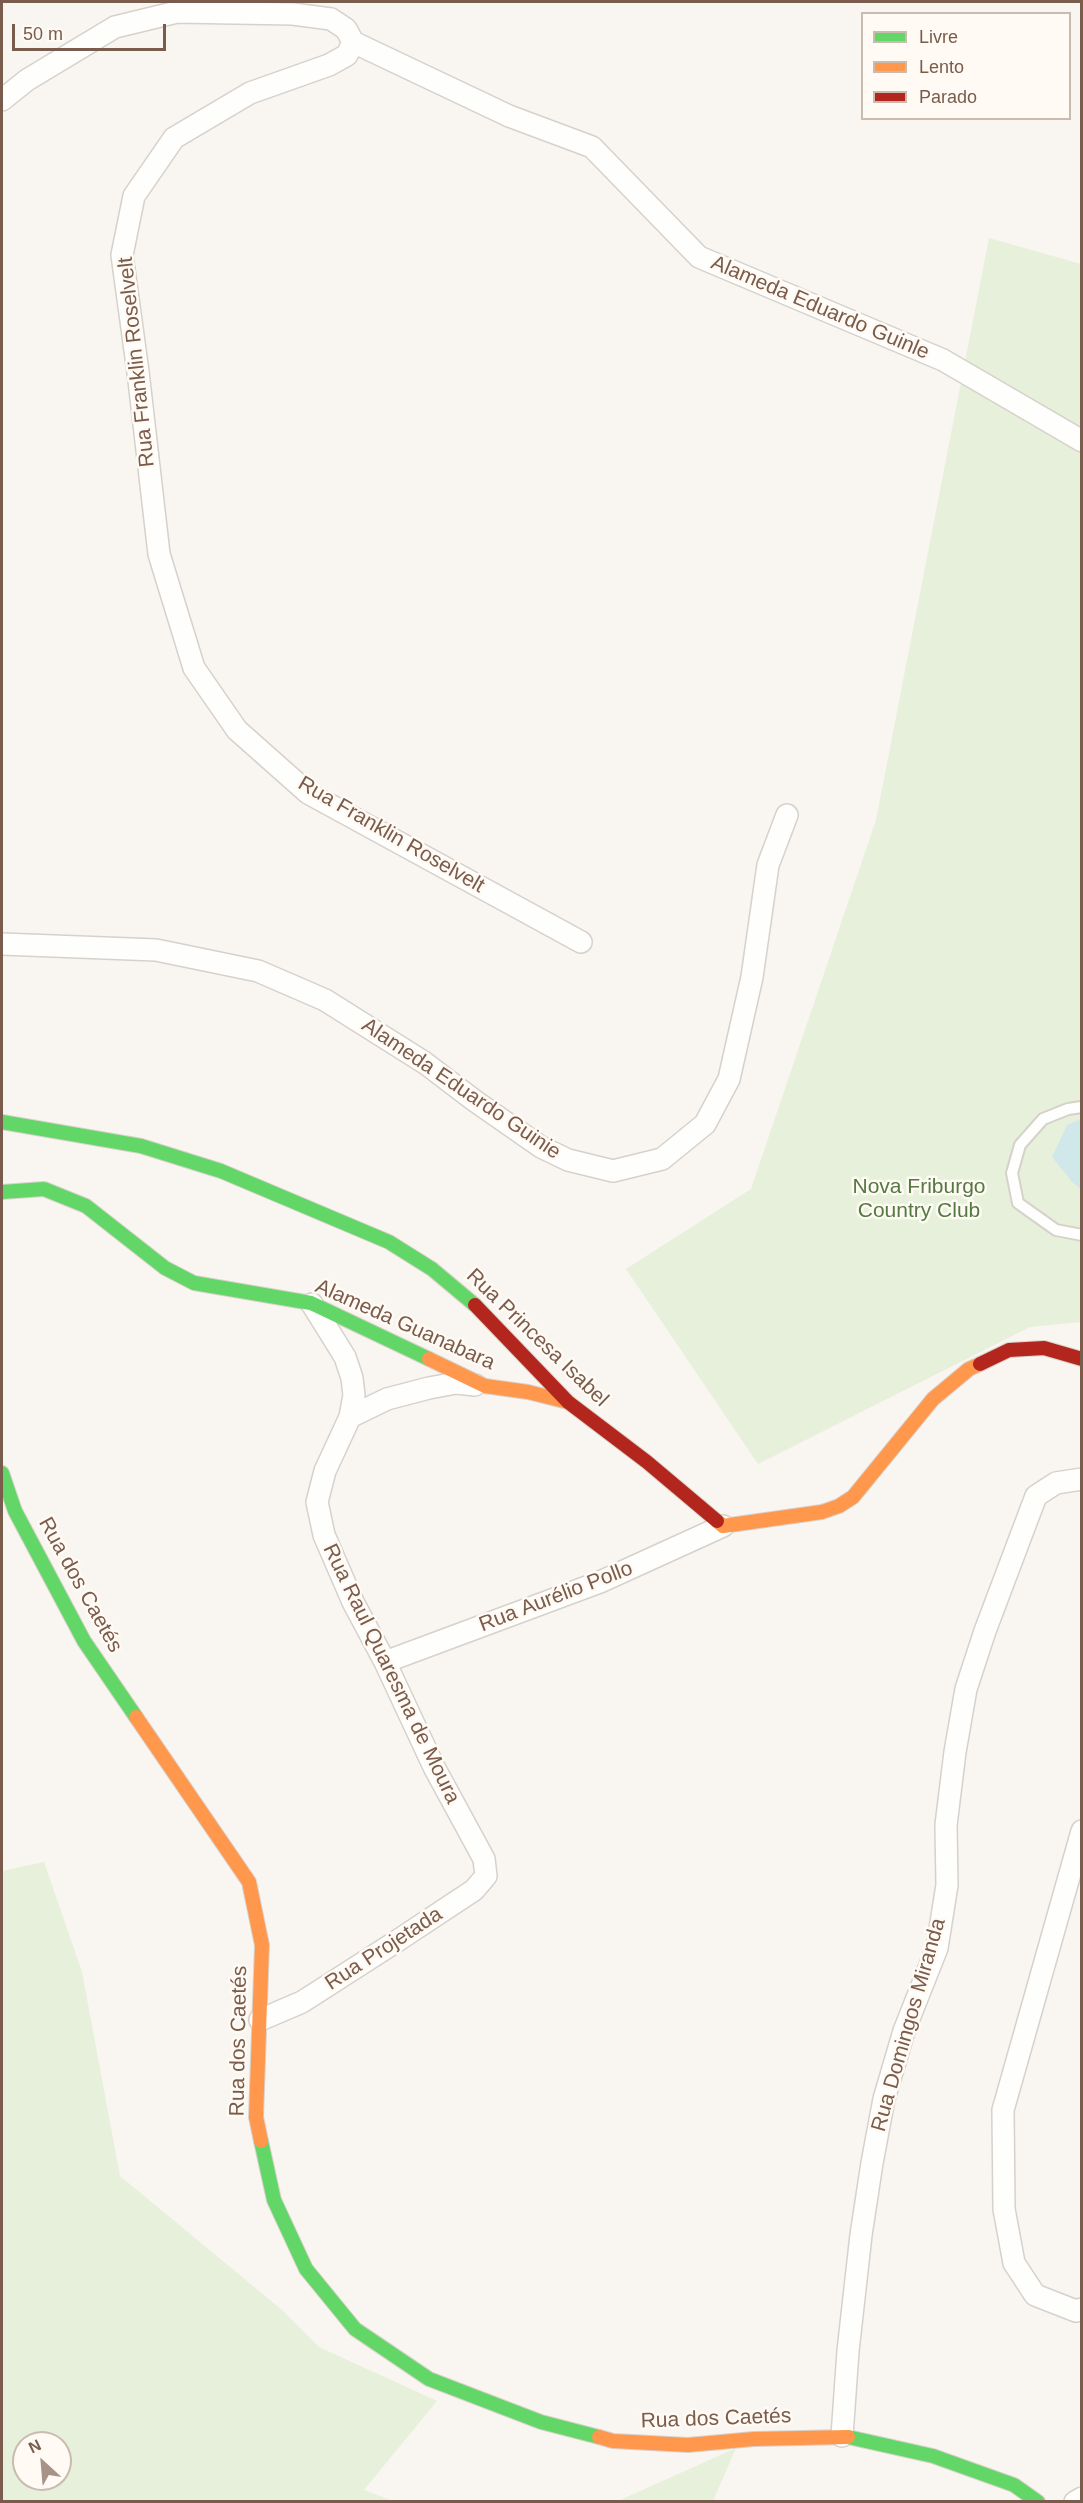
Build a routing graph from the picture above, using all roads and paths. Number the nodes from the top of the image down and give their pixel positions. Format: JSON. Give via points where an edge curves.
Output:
{"nodes":[{"id":1,"x":353,"y":42,"type":"junction"},
{"id":2,"x":2,"y":100,"type":"edge"},
{"id":3,"x":1082,"y":441,"type":"edge"},
{"id":4,"x":787,"y":814,"type":"dead end"},
{"id":5,"x":581,"y":942,"type":"dead end"},
{"id":6,"x":2,"y":944,"type":"edge"},
{"id":7,"x":1082,"y":1107,"type":"edge"},
{"id":8,"x":2,"y":1122,"type":"edge"},
{"id":9,"x":2,"y":1192,"type":"edge"},
{"id":10,"x":1082,"y":1235,"type":"edge"},
{"id":11,"x":311,"y":1303,"type":"junction"},
{"id":12,"x":1082,"y":1359,"type":"edge"},
{"id":13,"x":485,"y":1386,"type":"junction"},
{"id":14,"x":568,"y":1402,"type":"junction"},
{"id":15,"x":350,"y":1418,"type":"junction"},
{"id":16,"x":2,"y":1473,"type":"edge"},
{"id":17,"x":1082,"y":1479,"type":"edge"},
{"id":18,"x":723,"y":1526,"type":"junction"},
{"id":19,"x":385,"y":1662,"type":"junction"},
{"id":20,"x":1082,"y":1831,"type":"edge"},
{"id":21,"x":484,"y":1859,"type":"joint"},
{"id":22,"x":260,"y":2020,"type":"junction"},
{"id":23,"x":1082,"y":2309,"type":"edge"},
{"id":24,"x":842,"y":2436,"type":"junction"},
{"id":25,"x":1082,"y":2498,"type":"edge"},
{"id":26,"x":1038,"y":2502,"type":"edge"},
{"id":27,"x":1075,"y":2502,"type":"edge"}],
"edges":[{"from":1,"to":2,"type":"street","via":[[346,29],[331,19],[292,14],[177,12],[115,27],[27,80]]},
{"from":1,"to":3,"type":"street","name":"Alameda Eduardo Guinle","via":[[509,116],[592,147],[699,257],[943,360]]},
{"from":1,"to":5,"type":"street","name":"Rua Franklin Roselvelt","via":[[347,55],[329,65],[250,93],[174,138],[134,196],[122,255],[159,554],[194,668],[237,730],[308,792]]},
{"from":4,"to":6,"type":"street","name":"Alameda Eduardo Guinie","via":[[768,865],[752,976],[729,1079],[705,1124],[662,1159],[614,1171],[568,1160],[541,1147],[426,1063],[325,1000],[258,970],[156,950]]},
{"from":7,"to":10,"type":"lane","via":[[1043,1119],[1020,1145],[1012,1173],[1018,1203],[1056,1230]]},
{"from":8,"to":14,"type":"street","name":"Rua Princesa Isabel","via":[[153,1149],[221,1171],[389,1242],[432,1269],[477,1306]]},
{"from":9,"to":11,"type":"street","name":"Alameda Guanabara","via":[[44,1189],[86,1206],[165,1268],[194,1282]]},
{"from":11,"to":13,"type":"street","name":"Alameda Guanabara"},
{"from":11,"to":15,"type":"street","name":"Rua Raul Quaresma de Moura","via":[[345,1358],[352,1378]]},
{"from":12,"to":18,"type":"street","via":[[1044,1348],[1009,1350],[969,1369],[933,1399],[853,1497],[839,1506],[822,1512]]},
{"from":13,"to":14,"type":"street","name":"Alameda Guanabara"},
{"from":13,"to":15,"type":"street","via":[[456,1383],[429,1388],[387,1399]]},
{"from":14,"to":18,"type":"street","name":"Rua Princesa Isabel"},
{"from":15,"to":19,"type":"street","name":"Rua Raul Quaresma de Moura","via":[[325,1471],[317,1502],[324,1535]]},
{"from":16,"to":22,"type":"street","name":"Rua dos Caetés","via":[[15,1511],[84,1641],[249,1882],[262,1945]]},
{"from":17,"to":24,"type":"street","name":"Rua Domingos Miranda","via":[[1056,1483],[1036,1496],[966,1689],[946,1825],[947,1885],[936,1948],[884,2099],[872,2163],[848,2351]]},
{"from":18,"to":19,"type":"street","name":"Rua Aurélio Pollo","via":[[600,1582]]},
{"from":19,"to":21,"type":"street","name":"Rua Raul Quaresma de Moura","via":[[434,1767]]},
{"from":20,"to":23,"type":"street","via":[[1004,2110],[1004,2209],[1014,2263],[1035,2295],[1076,2311]]},
{"from":21,"to":22,"type":"street","name":"Rua Projetada","via":[[486,1876],[474,1890],[302,2002]]},
{"from":22,"to":24,"type":"street","name":"Rua dos Caetés","via":[[256,2116],[274,2199],[306,2269],[355,2329],[429,2379],[541,2422],[613,2442],[688,2445]]},
{"from":24,"to":26,"type":"street","name":"Rua dos Caetés","via":[[933,2456],[1014,2485]]},
{"from":25,"to":27,"type":"street"}]}
